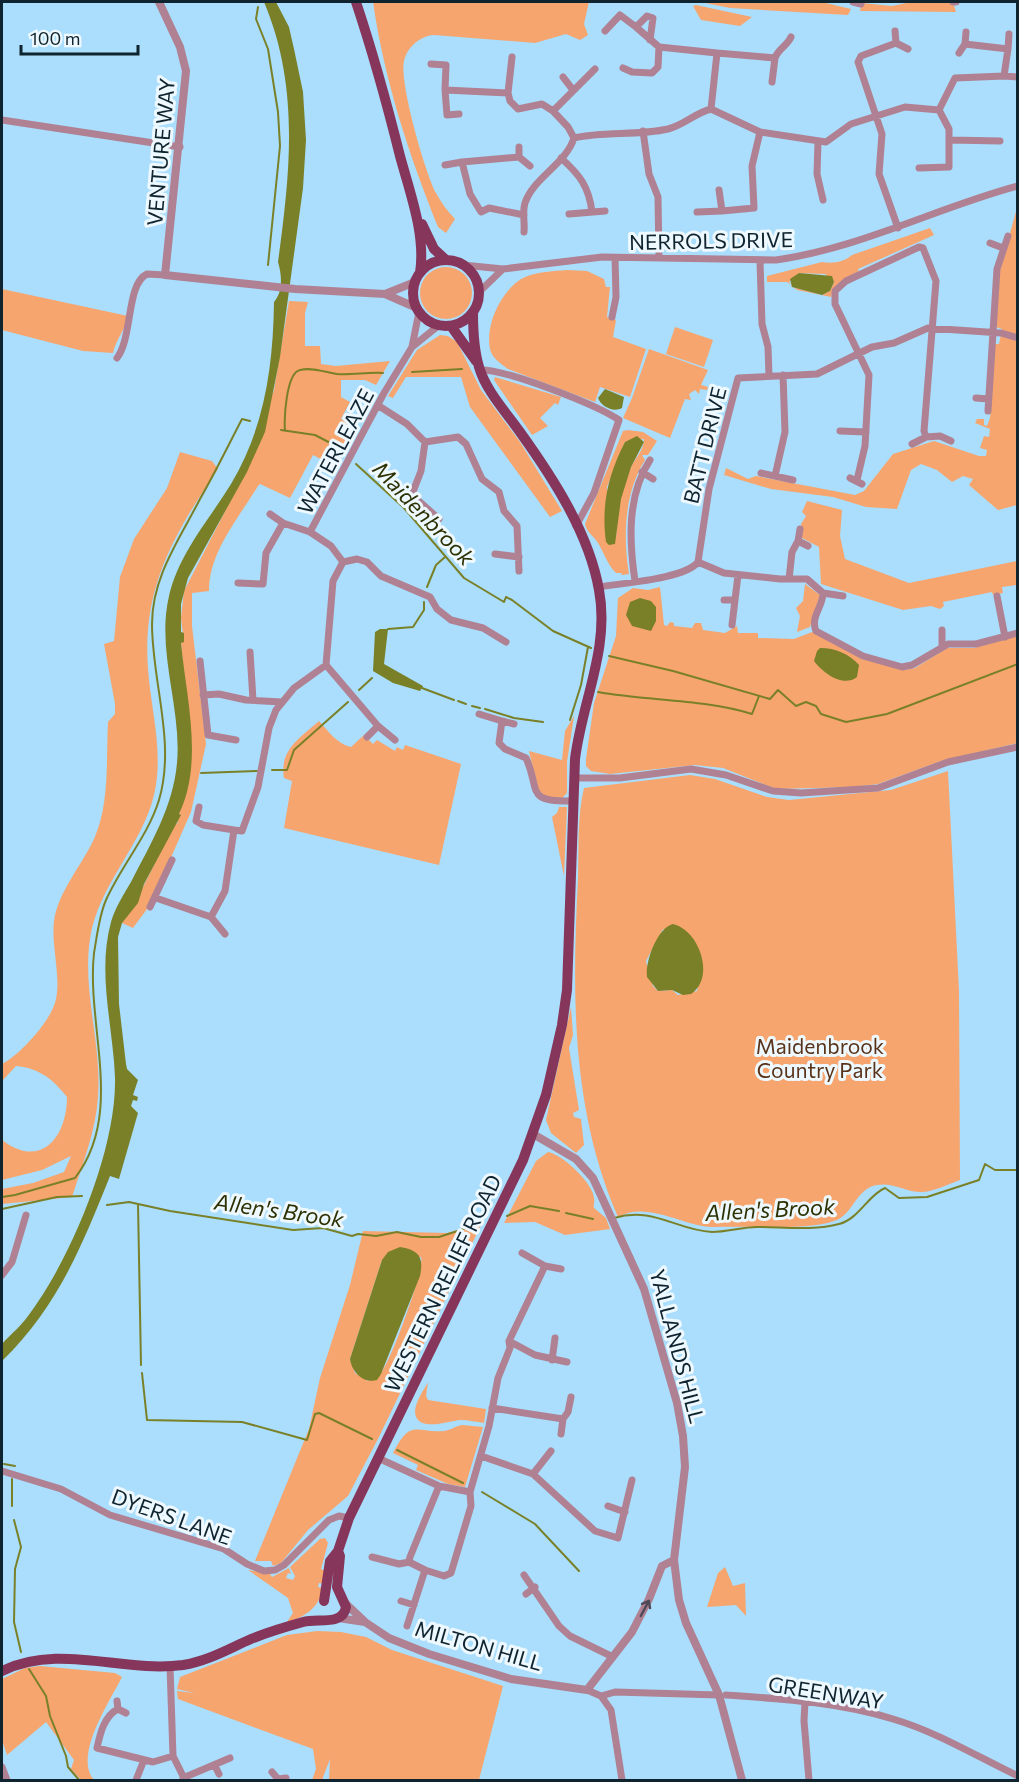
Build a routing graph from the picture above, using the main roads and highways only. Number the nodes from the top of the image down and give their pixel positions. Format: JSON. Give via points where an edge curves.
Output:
{"nodes":[{"id":1,"x":357,"y":2,"type":"edge"},
{"id":2,"x":412,"y":202,"type":"junction"},
{"id":3,"x":446,"y":260,"type":"junction"},
{"id":4,"x":418,"y":278,"type":"junction"},
{"id":5,"x":473,"y":313,"type":"junction"},
{"id":6,"x":451,"y":326,"type":"junction"},
{"id":7,"x":479,"y":368,"type":"junction"},
{"id":8,"x":338,"y":1551,"type":"junction"},
{"id":9,"x":343,"y":1600,"type":"junction"},
{"id":10,"x":323,"y":1603,"type":"junction"},
{"id":11,"x":335,"y":1619,"type":"junction"},
{"id":12,"x":305,"y":1621,"type":"junction"},
{"id":13,"x":2,"y":1671,"type":"edge"}],
"edges":[{"from":1,"to":2,"type":"main road"},
{"from":2,"to":3,"type":"main road","via":[[429,240]]},
{"from":2,"to":4,"type":"main road","via":[[421,253]]},
{"from":3,"to":4,"type":"main road","via":[[432,264]]},
{"from":3,"to":5,"type":"main road","via":[[463,265],[475,276],[479,292]]},
{"from":4,"to":6,"type":"main road","via":[[413,295],[418,310],[438,326]]},
{"from":5,"to":6,"type":"main road"},
{"from":5,"to":7,"type":"main road"},
{"from":6,"to":7,"type":"main road"},
{"from":7,"to":8,"type":"main road","name":"WESTERN RELIEF ROAD","via":[[549,474],[576,526],[599,587],[602,640],[579,727],[574,778],[567,990],[546,1095],[532,1134],[498,1213],[349,1518]]},
{"from":8,"to":9,"type":"main road","name":"WESTERN RELIEF ROAD","via":[[337,1587]]},
{"from":8,"to":10,"type":"main road","name":"WESTERN RELIEF ROAD","via":[[330,1561]]},
{"from":9,"to":10,"type":"main road","via":[[332,1596]]},
{"from":9,"to":11,"type":"main road","via":[[346,1610]]},
{"from":10,"to":11,"type":"main road","via":[[324,1613]]},
{"from":10,"to":12,"type":"main road","name":"MILTON HILL"},
{"from":11,"to":12,"type":"main road","name":"MILTON HILL"},
{"from":12,"to":13,"type":"main road","name":"MILTON HILL","via":[[267,1632],[210,1658],[170,1666],[57,1658],[26,1662]]}]}
